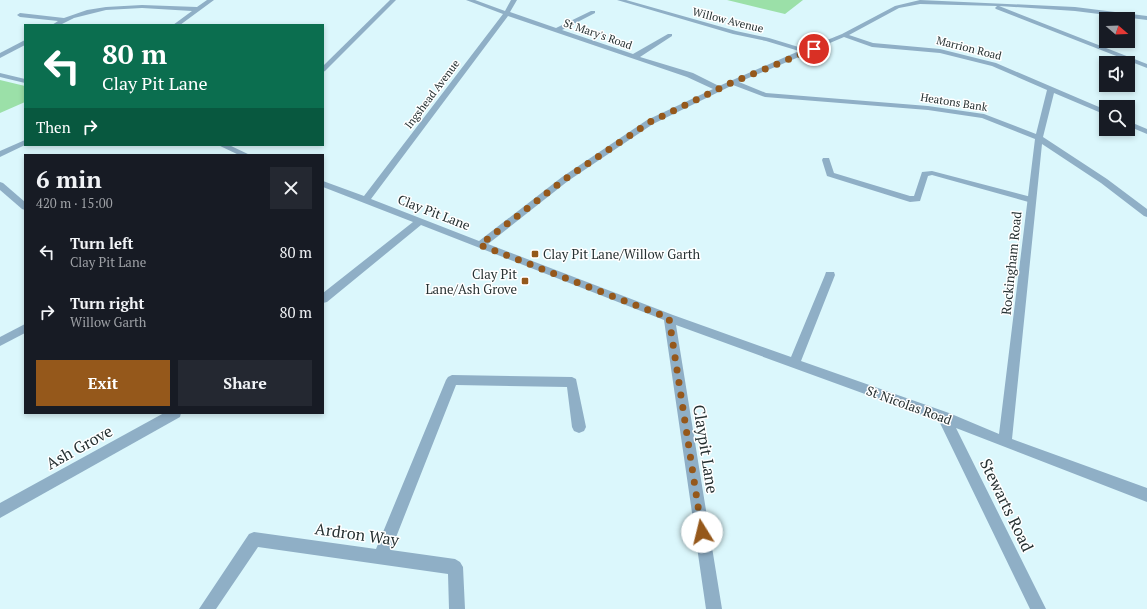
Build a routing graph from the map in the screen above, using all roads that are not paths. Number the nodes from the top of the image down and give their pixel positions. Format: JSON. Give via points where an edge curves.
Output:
{"nodes":[{"id":1,"x":211,"y":0,"type":"edge"},
{"id":2,"x":393,"y":0,"type":"edge"},
{"id":3,"x":469,"y":0,"type":"edge"},
{"id":4,"x":514,"y":0,"type":"edge"},
{"id":5,"x":620,"y":0,"type":"edge"},
{"id":6,"x":988,"y":4,"type":"junction"},
{"id":7,"x":197,"y":10,"type":"junction"},
{"id":8,"x":593,"y":12,"type":"dead end"},
{"id":9,"x":507,"y":13,"type":"junction"},
{"id":10,"x":20,"y":15,"type":"dead end"},
{"id":11,"x":1147,"y":18,"type":"edge"},
{"id":12,"x":63,"y":20,"type":"junction"},
{"id":13,"x":57,"y":24,"type":"edge"},
{"id":14,"x":177,"y":24,"type":"edge"},
{"id":15,"x":557,"y":30,"type":"junction"},
{"id":16,"x":670,"y":35,"type":"dead end"},
{"id":17,"x":844,"y":36,"type":"junction"},
{"id":18,"x":24,"y":43,"type":"edge"},
{"id":19,"x":808,"y":52,"type":"junction"},
{"id":20,"x":0,"y":56,"type":"edge"},
{"id":21,"x":634,"y":57,"type":"junction"},
{"id":22,"x":1147,"y":66,"type":"edge"},
{"id":23,"x":324,"y":69,"type":"edge"},
{"id":24,"x":0,"y":75,"type":"edge"},
{"id":25,"x":24,"y":81,"type":"edge"},
{"id":26,"x":733,"y":82,"type":"junction"},
{"id":27,"x":1051,"y":88,"type":"junction"},
{"id":28,"x":720,"y":89,"type":"junction"},
{"id":29,"x":1099,"y":110,"type":"edge"},
{"id":30,"x":1135,"y":126,"type":"edge"},
{"id":31,"x":1147,"y":132,"type":"edge"},
{"id":32,"x":1039,"y":138,"type":"junction"},
{"id":33,"x":24,"y":142,"type":"edge"},
{"id":34,"x":224,"y":146,"type":"edge"},
{"id":35,"x":241,"y":146,"type":"edge"},
{"id":36,"x":235,"y":151,"type":"junction"},
{"id":37,"x":0,"y":154,"type":"edge"},
{"id":38,"x":243,"y":154,"type":"edge"},
{"id":39,"x":826,"y":160,"type":"dead end"},
{"id":40,"x":324,"y":184,"type":"edge"},
{"id":41,"x":0,"y":185,"type":"edge"},
{"id":42,"x":365,"y":200,"type":"junction"},
{"id":43,"x":1032,"y":200,"type":"junction"},
{"id":44,"x":24,"y":206,"type":"edge"},
{"id":45,"x":1147,"y":214,"type":"edge"},
{"id":46,"x":420,"y":222,"type":"junction"},
{"id":47,"x":480,"y":245,"type":"junction"},
{"id":48,"x":830,"y":275,"type":"dead end"},
{"id":49,"x":324,"y":298,"type":"edge"},
{"id":50,"x":669,"y":318,"type":"junction"},
{"id":51,"x":24,"y":329,"type":"edge"},
{"id":52,"x":0,"y":342,"type":"edge"},
{"id":53,"x":794,"y":364,"type":"junction"},
{"id":54,"x":172,"y":414,"type":"edge"},
{"id":55,"x":944,"y":417,"type":"junction"},
{"id":56,"x":579,"y":427,"type":"dead end"},
{"id":57,"x":1005,"y":442,"type":"junction"},
{"id":58,"x":1147,"y":495,"type":"edge"},
{"id":59,"x":0,"y":512,"type":"edge"},
{"id":60,"x":381,"y":556,"type":"junction"},
{"id":61,"x":207,"y":609,"type":"edge"},
{"id":62,"x":457,"y":609,"type":"edge"},
{"id":63,"x":714,"y":609,"type":"edge"},
{"id":64,"x":1038,"y":609,"type":"edge"}],
"edges":[{"from":1,"to":7,"type":"street"},
{"from":2,"to":23,"type":"street"},
{"from":3,"to":9,"type":"street","name":"St Mary's Road"},
{"from":4,"to":9,"type":"street","name":"Ingshead Avenue"},
{"from":5,"to":19,"type":"street","name":"Willow Avenue"},
{"from":6,"to":11,"type":"street","via":[[1075,9]]},
{"from":6,"to":17,"type":"street","via":[[920,2],[897,7]]},
{"from":6,"to":22,"type":"street"},
{"from":7,"to":12,"type":"street","via":[[124,6]]},
{"from":7,"to":14,"type":"street"},
{"from":8,"to":15,"type":"street"},
{"from":9,"to":15,"type":"street","name":"St Mary's Road"},
{"from":9,"to":42,"type":"street","name":"Ingshead Avenue"},
{"from":10,"to":12,"type":"street"},
{"from":12,"to":13,"type":"street"},
{"from":15,"to":21,"type":"street","name":"St Mary's Road"},
{"from":16,"to":21,"type":"street"},
{"from":17,"to":19,"type":"street"},
{"from":17,"to":27,"type":"street","name":"Marrion Road","via":[[872,45],[940,51],[994,64]]},
{"from":18,"to":20,"type":"street"},
{"from":19,"to":26,"type":"street"},
{"from":21,"to":28,"type":"street","name":"St Mary's Road","via":[[690,75]]},
{"from":24,"to":25,"type":"lane"},
{"from":26,"to":28,"type":"street"},
{"from":26,"to":32,"type":"street","name":"Heatons Bank","via":[[765,95],[928,108],[984,116]]},
{"from":27,"to":29,"type":"street","name":"Marrion Road"},
{"from":27,"to":32,"type":"street","name":"Rockingham Road"},
{"from":28,"to":47,"type":"street","via":[[650,122],[565,179]]},
{"from":30,"to":31,"type":"street"},
{"from":32,"to":43,"type":"street","name":"Rockingham Road"},
{"from":32,"to":45,"type":"street","name":"Heatons Bank","via":[[1104,181]]},
{"from":33,"to":37,"type":"street"},
{"from":34,"to":36,"type":"street"},
{"from":35,"to":36,"type":"street"},
{"from":36,"to":38,"type":"street"},
{"from":39,"to":43,"type":"lane","via":[[830,174],[910,199],[917,199],[925,174],[932,173]]},
{"from":40,"to":42,"type":"street","name":"Clay Pit Lane"},
{"from":41,"to":44,"type":"street"},
{"from":42,"to":46,"type":"street","name":"Clay Pit Lane"},
{"from":43,"to":57,"type":"street","name":"Rockingham Road"},
{"from":46,"to":47,"type":"street","name":"Clay Pit Lane"},
{"from":46,"to":49,"type":"street"},
{"from":47,"to":50,"type":"street","name":"Clay Pit Lane"},
{"from":48,"to":53,"type":"street"},
{"from":50,"to":53,"type":"street","name":"St Nicolas Road"},
{"from":50,"to":63,"type":"street","name":"Claypit Lane"},
{"from":51,"to":52,"type":"street"},
{"from":53,"to":55,"type":"street","name":"St Nicolas Road"},
{"from":54,"to":59,"type":"street","name":"Ash Grove"},
{"from":55,"to":57,"type":"street","name":"St Nicolas Road"},
{"from":55,"to":64,"type":"street","name":"Stewarts Road"},
{"from":56,"to":60,"type":"street","via":[[572,382],[452,380]]},
{"from":57,"to":58,"type":"street","name":"St Nicolas Road"},
{"from":60,"to":61,"type":"street","name":"Ardron Way","via":[[254,538]]},
{"from":60,"to":62,"type":"street","name":"Ardron Way","via":[[455,567]]}]}
